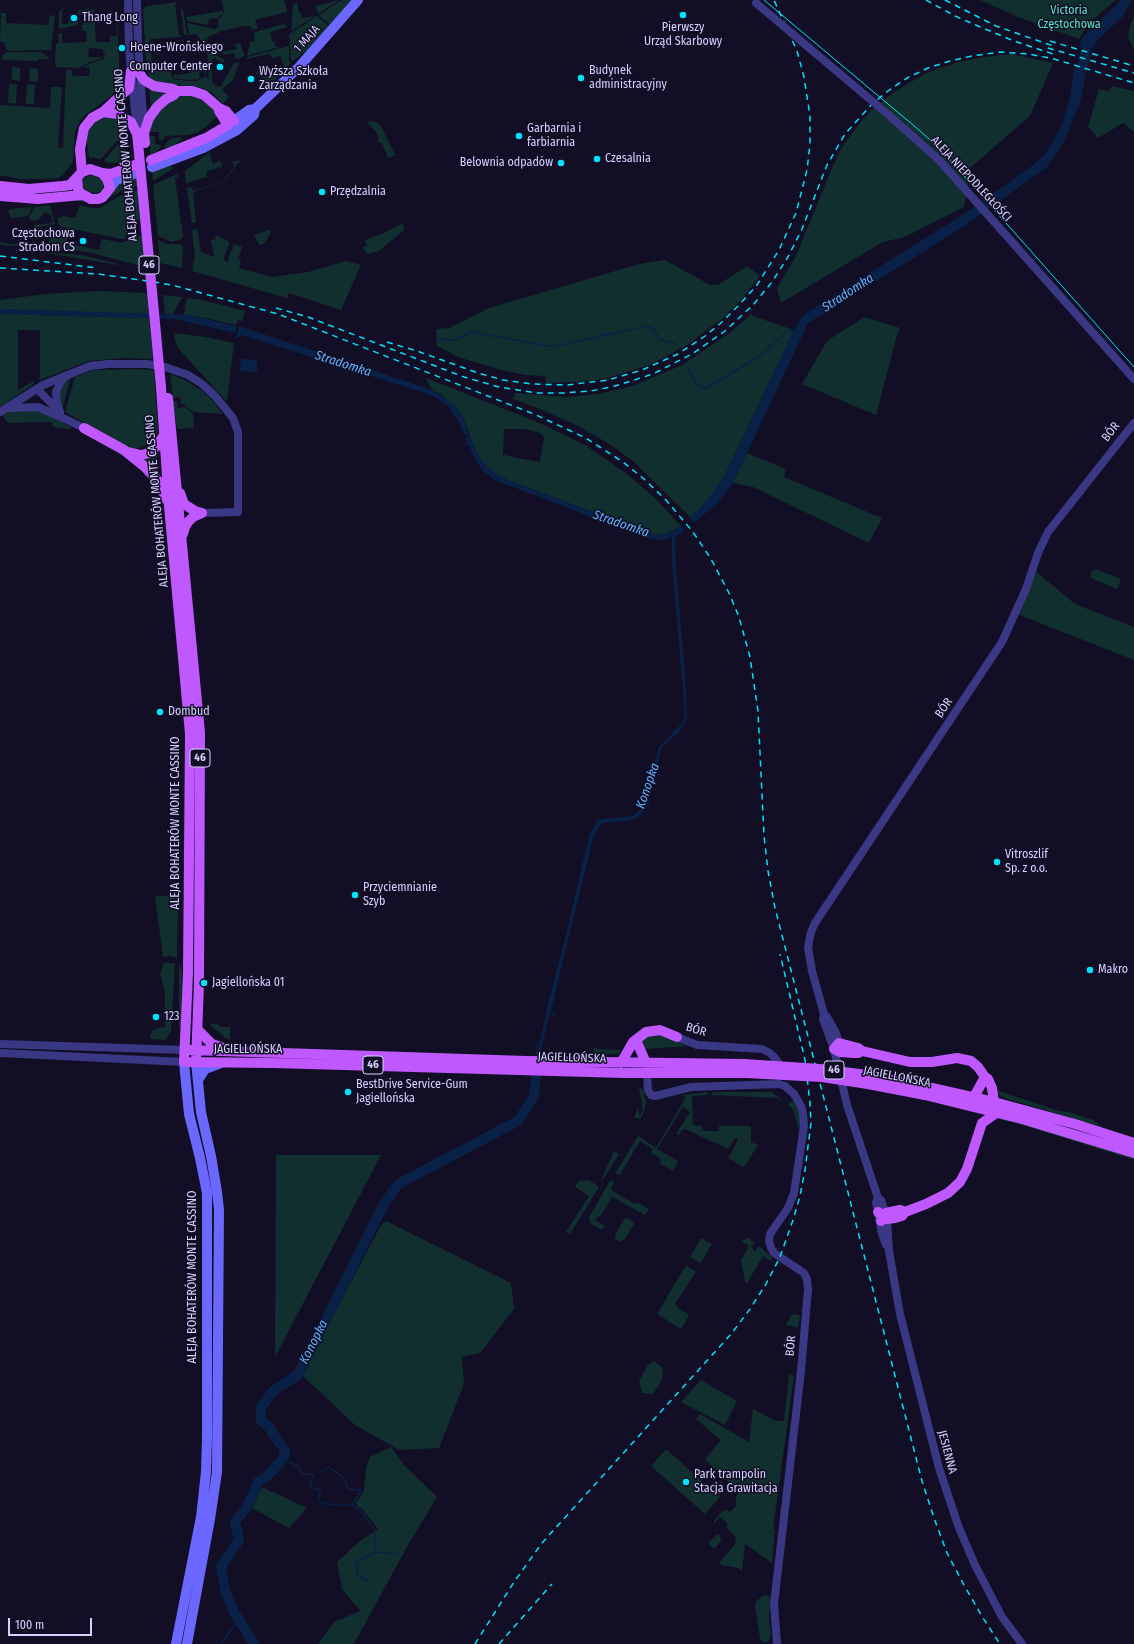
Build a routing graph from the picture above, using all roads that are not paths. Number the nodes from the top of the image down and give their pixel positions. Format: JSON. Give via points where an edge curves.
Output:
{"nodes":[{"id":1,"x":128,"y":0,"type":"edge"},
{"id":2,"x":137,"y":0,"type":"edge"},
{"id":3,"x":358,"y":0,"type":"edge"},
{"id":4,"x":754,"y":1,"type":"edge"},
{"id":5,"x":136,"y":72,"type":"junction"},
{"id":6,"x":177,"y":91,"type":"junction"},
{"id":7,"x":103,"y":112,"type":"junction"},
{"id":8,"x":233,"y":125,"type":"junction"},
{"id":9,"x":141,"y":138,"type":"junction"},
{"id":10,"x":82,"y":145,"type":"junction"},
{"id":11,"x":151,"y":163,"type":"dead end"},
{"id":12,"x":92,"y":170,"type":"junction"},
{"id":13,"x":102,"y":173,"type":"junction"},
{"id":14,"x":79,"y":175,"type":"junction"},
{"id":15,"x":0,"y":186,"type":"edge"},
{"id":16,"x":110,"y":188,"type":"junction"},
{"id":17,"x":82,"y":195,"type":"junction"},
{"id":18,"x":0,"y":196,"type":"edge"},
{"id":19,"x":66,"y":375,"type":"junction"},
{"id":20,"x":1134,"y":379,"type":"edge"},
{"id":21,"x":164,"y":387,"type":"junction"},
{"id":22,"x":35,"y":390,"type":"junction"},
{"id":23,"x":40,"y":408,"type":"junction"},
{"id":24,"x":3,"y":410,"type":"edge"},
{"id":25,"x":62,"y":414,"type":"junction"},
{"id":26,"x":1134,"y":423,"type":"edge"},
{"id":27,"x":84,"y":428,"type":"joint"},
{"id":28,"x":164,"y":434,"type":"junction"},
{"id":29,"x":124,"y":450,"type":"junction"},
{"id":30,"x":177,"y":486,"type":"junction"},
{"id":31,"x":169,"y":506,"type":"junction"},
{"id":32,"x":202,"y":513,"type":"junction"},
{"id":33,"x":182,"y":539,"type":"junction"},
{"id":34,"x":198,"y":1030,"type":"junction"},
{"id":35,"x":677,"y":1037,"type":"joint"},
{"id":36,"x":636,"y":1040,"type":"junction"},
{"id":37,"x":0,"y":1044,"type":"edge"},
{"id":38,"x":838,"y":1048,"type":"junction"},
{"id":39,"x":185,"y":1050,"type":"junction"},
{"id":40,"x":197,"y":1050,"type":"junction"},
{"id":41,"x":232,"y":1051,"type":"junction"},
{"id":42,"x":0,"y":1053,"type":"edge"},
{"id":43,"x":166,"y":1061,"type":"junction"},
{"id":44,"x":184,"y":1062,"type":"junction"},
{"id":45,"x":196,"y":1062,"type":"junction"},
{"id":46,"x":221,"y":1063,"type":"junction"},
{"id":47,"x":620,"y":1063,"type":"junction"},
{"id":48,"x":526,"y":1065,"type":"junction"},
{"id":49,"x":550,"y":1066,"type":"junction"},
{"id":50,"x":647,"y":1068,"type":"junction"},
{"id":51,"x":985,"y":1077,"type":"junction"},
{"id":52,"x":185,"y":1080,"type":"junction"},
{"id":53,"x":198,"y":1080,"type":"junction"},
{"id":54,"x":779,"y":1084,"type":"junction"},
{"id":55,"x":974,"y":1102,"type":"junction"},
{"id":56,"x":994,"y":1102,"type":"junction"},
{"id":57,"x":998,"y":1112,"type":"junction"},
{"id":58,"x":982,"y":1123,"type":"junction"},
{"id":59,"x":1134,"y":1143,"type":"edge"},
{"id":60,"x":1134,"y":1153,"type":"edge"},
{"id":61,"x":883,"y":1217,"type":"junction"},
{"id":62,"x":176,"y":1644,"type":"edge"},
{"id":63,"x":186,"y":1644,"type":"edge"},
{"id":64,"x":777,"y":1644,"type":"edge"},
{"id":65,"x":1022,"y":1644,"type":"edge"}],
"edges":[{"from":1,"to":5,"type":"street","name":"ALEJA BOHATERÓW MONTE CASSINO"},
{"from":2,"to":5,"type":"street","name":"ALEJA BOHATERÓW MONTE CASSINO"},
{"from":3,"to":8,"type":"main road","name":"1 MAJA","via":[[299,67],[255,109],[249,110]]},
{"from":4,"to":20,"type":"street","name":"ALEJA NIEPODLEGŁOŚCI","bridge":true,"via":[[939,160]]},
{"from":5,"to":6,"type":"main road","via":[[148,84]]},
{"from":5,"to":7,"type":"main road","via":[[128,88]]},
{"from":5,"to":9,"type":"street","name":"ALEJA BOHATERÓW MONTE CASSINO"},
{"from":6,"to":8,"type":"main road","via":[[201,93],[208,97]]},
{"from":6,"to":9,"type":"main road","via":[[157,107],[149,118]]},
{"from":7,"to":9,"type":"main road","via":[[124,117],[131,122]]},
{"from":7,"to":10,"type":"main road","via":[[87,124],[82,132]]},
{"from":8,"to":11,"type":"main road","name":"1 MAJA","via":[[175,155]]},
{"from":9,"to":21,"type":"main road","name":"ALEJA BOHATERÓW MONTE CASSINO","number":"46"},
{"from":10,"to":12,"type":"main road"},
{"from":10,"to":14,"type":"main road"},
{"from":12,"to":13,"type":"main road"},
{"from":12,"to":14,"type":"main road"},
{"from":13,"to":16,"type":"main road"},
{"from":13,"to":16,"type":"main road","via":[[111,174],[136,169],[114,182]]},
{"from":14,"to":15,"type":"main road","via":[[70,185],[52,188]]},
{"from":14,"to":17,"type":"main road","via":[[78,189]]},
{"from":16,"to":17,"type":"main road","via":[[106,195],[98,199]]},
{"from":17,"to":18,"type":"main road","via":[[38,199]]},
{"from":19,"to":22,"type":"street"},
{"from":19,"to":25,"type":"street","via":[[56,392],[56,404]]},
{"from":19,"to":32,"type":"street","via":[[90,366],[140,363],[180,372],[202,384],[215,396],[235,422],[238,437],[238,512]]},
{"from":21,"to":28,"type":"main road","name":"ALEJA BOHATERÓW MONTE CASSINO","number":"46"},
{"from":21,"to":30,"type":"main road","name":"ALEJA BOHATERÓW MONTE CASSINO","number":"46"},
{"from":22,"to":23,"type":"street","via":[[35,399]]},
{"from":22,"to":24,"type":"street"},
{"from":22,"to":25,"type":"street"},
{"from":23,"to":24,"type":"street","via":[[30,406]]},
{"from":23,"to":25,"type":"street"},
{"from":25,"to":27,"type":"street"},
{"from":26,"to":38,"type":"street","name":"BÓR","via":[[1048,532],[1002,642],[812,927],[808,956],[824,1014],[823,1019]]},
{"from":27,"to":29,"type":"main road"},
{"from":28,"to":29,"type":"main road","via":[[149,453],[141,455]]},
{"from":28,"to":31,"type":"main road","name":"ALEJA BOHATERÓW MONTE CASSINO","number":"46"},
{"from":29,"to":31,"type":"main road","via":[[158,481]]},
{"from":30,"to":32,"type":"main road","via":[[184,504]]},
{"from":30,"to":33,"type":"main road","name":"ALEJA BOHATERÓW MONTE CASSINO","number":"46"},
{"from":31,"to":39,"type":"main road","name":"ALEJA BOHATERÓW MONTE CASSINO","number":"46","via":[[190,734]]},
{"from":32,"to":33,"type":"main road","via":[[188,522]]},
{"from":33,"to":34,"type":"main road","name":"ALEJA BOHATERÓW MONTE CASSINO","number":"46","via":[[200,733]]},
{"from":34,"to":40,"type":"main road","name":"ALEJA BOHATERÓW MONTE CASSINO","number":"46"},
{"from":34,"to":41,"type":"main road","via":[[212,1044]]},
{"from":35,"to":36,"type":"main road","via":[[654,1030],[646,1032]]},
{"from":35,"to":54,"type":"street","name":"BÓR","via":[[697,1045],[764,1050],[778,1062]]},
{"from":36,"to":47,"type":"main road"},
{"from":36,"to":50,"type":"main road"},
{"from":37,"to":39,"type":"street","name":"JAGIELLOŃSKA"},
{"from":38,"to":51,"type":"main road","via":[[916,1063],[961,1058],[974,1063]]},
{"from":38,"to":61,"type":"street","name":"BÓR","via":[[849,1111],[878,1198],[881,1200]]},
{"from":39,"to":40,"type":"main road","name":"JAGIELLOŃSKA"},
{"from":39,"to":44,"type":"main road","name":"ALEJA BOHATERÓW MONTE CASSINO","number":"46"},
{"from":40,"to":41,"type":"main road","name":"JAGIELLOŃSKA","number":"46"},
{"from":40,"to":45,"type":"main road","name":"ALEJA BOHATERÓW MONTE CASSINO"},
{"from":41,"to":48,"type":"main road","name":"JAGIELLOŃSKA","number":"46"},
{"from":42,"to":43,"type":"street","name":"JAGIELLOŃSKA"},
{"from":43,"to":44,"type":"street","name":"JAGIELLOŃSKA"},
{"from":43,"to":52,"type":"street","via":[[178,1068]]},
{"from":44,"to":45,"type":"main road","name":"JAGIELLOŃSKA","number":"46"},
{"from":44,"to":52,"type":"main road","name":"ALEJA BOHATERÓW MONTE CASSINO"},
{"from":45,"to":46,"type":"main road","name":"JAGIELLOŃSKA","number":"46"},
{"from":45,"to":53,"type":"main road","name":"ALEJA BOHATERÓW MONTE CASSINO"},
{"from":46,"to":48,"type":"main road","name":"JAGIELLOŃSKA","number":"46"},
{"from":46,"to":53,"type":"main road","via":[[205,1069]]},
{"from":47,"to":49,"type":"main road","name":"JAGIELLOŃSKA","number":"46"},
{"from":47,"to":50,"type":"main road","name":"JAGIELLOŃSKA","number":"46"},
{"from":48,"to":49,"type":"main road","name":"JAGIELLOŃSKA","number":"46"},
{"from":49,"to":50,"type":"main road","name":"JAGIELLOŃSKA","number":"46"},
{"from":50,"to":54,"type":"street","via":[[648,1090],[655,1096],[691,1087]]},
{"from":50,"to":55,"type":"main road","name":"JAGIELLOŃSKA","number":"46","bridge":true,"via":[[745,1068],[924,1090]]},
{"from":51,"to":55,"type":"main road"},
{"from":51,"to":56,"type":"main road","via":[[992,1088]]},
{"from":52,"to":62,"type":"main road","name":"ALEJA BOHATERÓW MONTE CASSINO","via":[[189,1114],[207,1193],[207,1438],[201,1517]]},
{"from":53,"to":63,"type":"main road","name":"ALEJA BOHATERÓW MONTE CASSINO","via":[[201,1112],[218,1192],[219,1210],[217,1472]]},
{"from":54,"to":64,"type":"street","name":"BÓR","via":[[794,1094],[801,1106],[804,1126],[794,1193],[788,1208],[772,1230],[769,1241],[774,1253],[804,1273],[808,1292],[774,1604]]},
{"from":55,"to":56,"type":"main road","name":"JAGIELLOŃSKA","number":"46"},
{"from":55,"to":57,"type":"main road","name":"JAGIELLOŃSKA","number":"46"},
{"from":55,"to":58,"type":"main road","via":[[976,1115]]},
{"from":56,"to":59,"type":"main road","name":"JAGIELLOŃSKA","number":"46"},
{"from":57,"to":58,"type":"main road"},
{"from":57,"to":60,"type":"main road","name":"JAGIELLOŃSKA","number":"46"},
{"from":58,"to":61,"type":"main road","via":[[967,1169],[960,1182],[948,1193],[926,1204]]},
{"from":61,"to":65,"type":"street","name":"JESIENNA","via":[[900,1314],[949,1502],[975,1565],[1002,1617]]}]}
